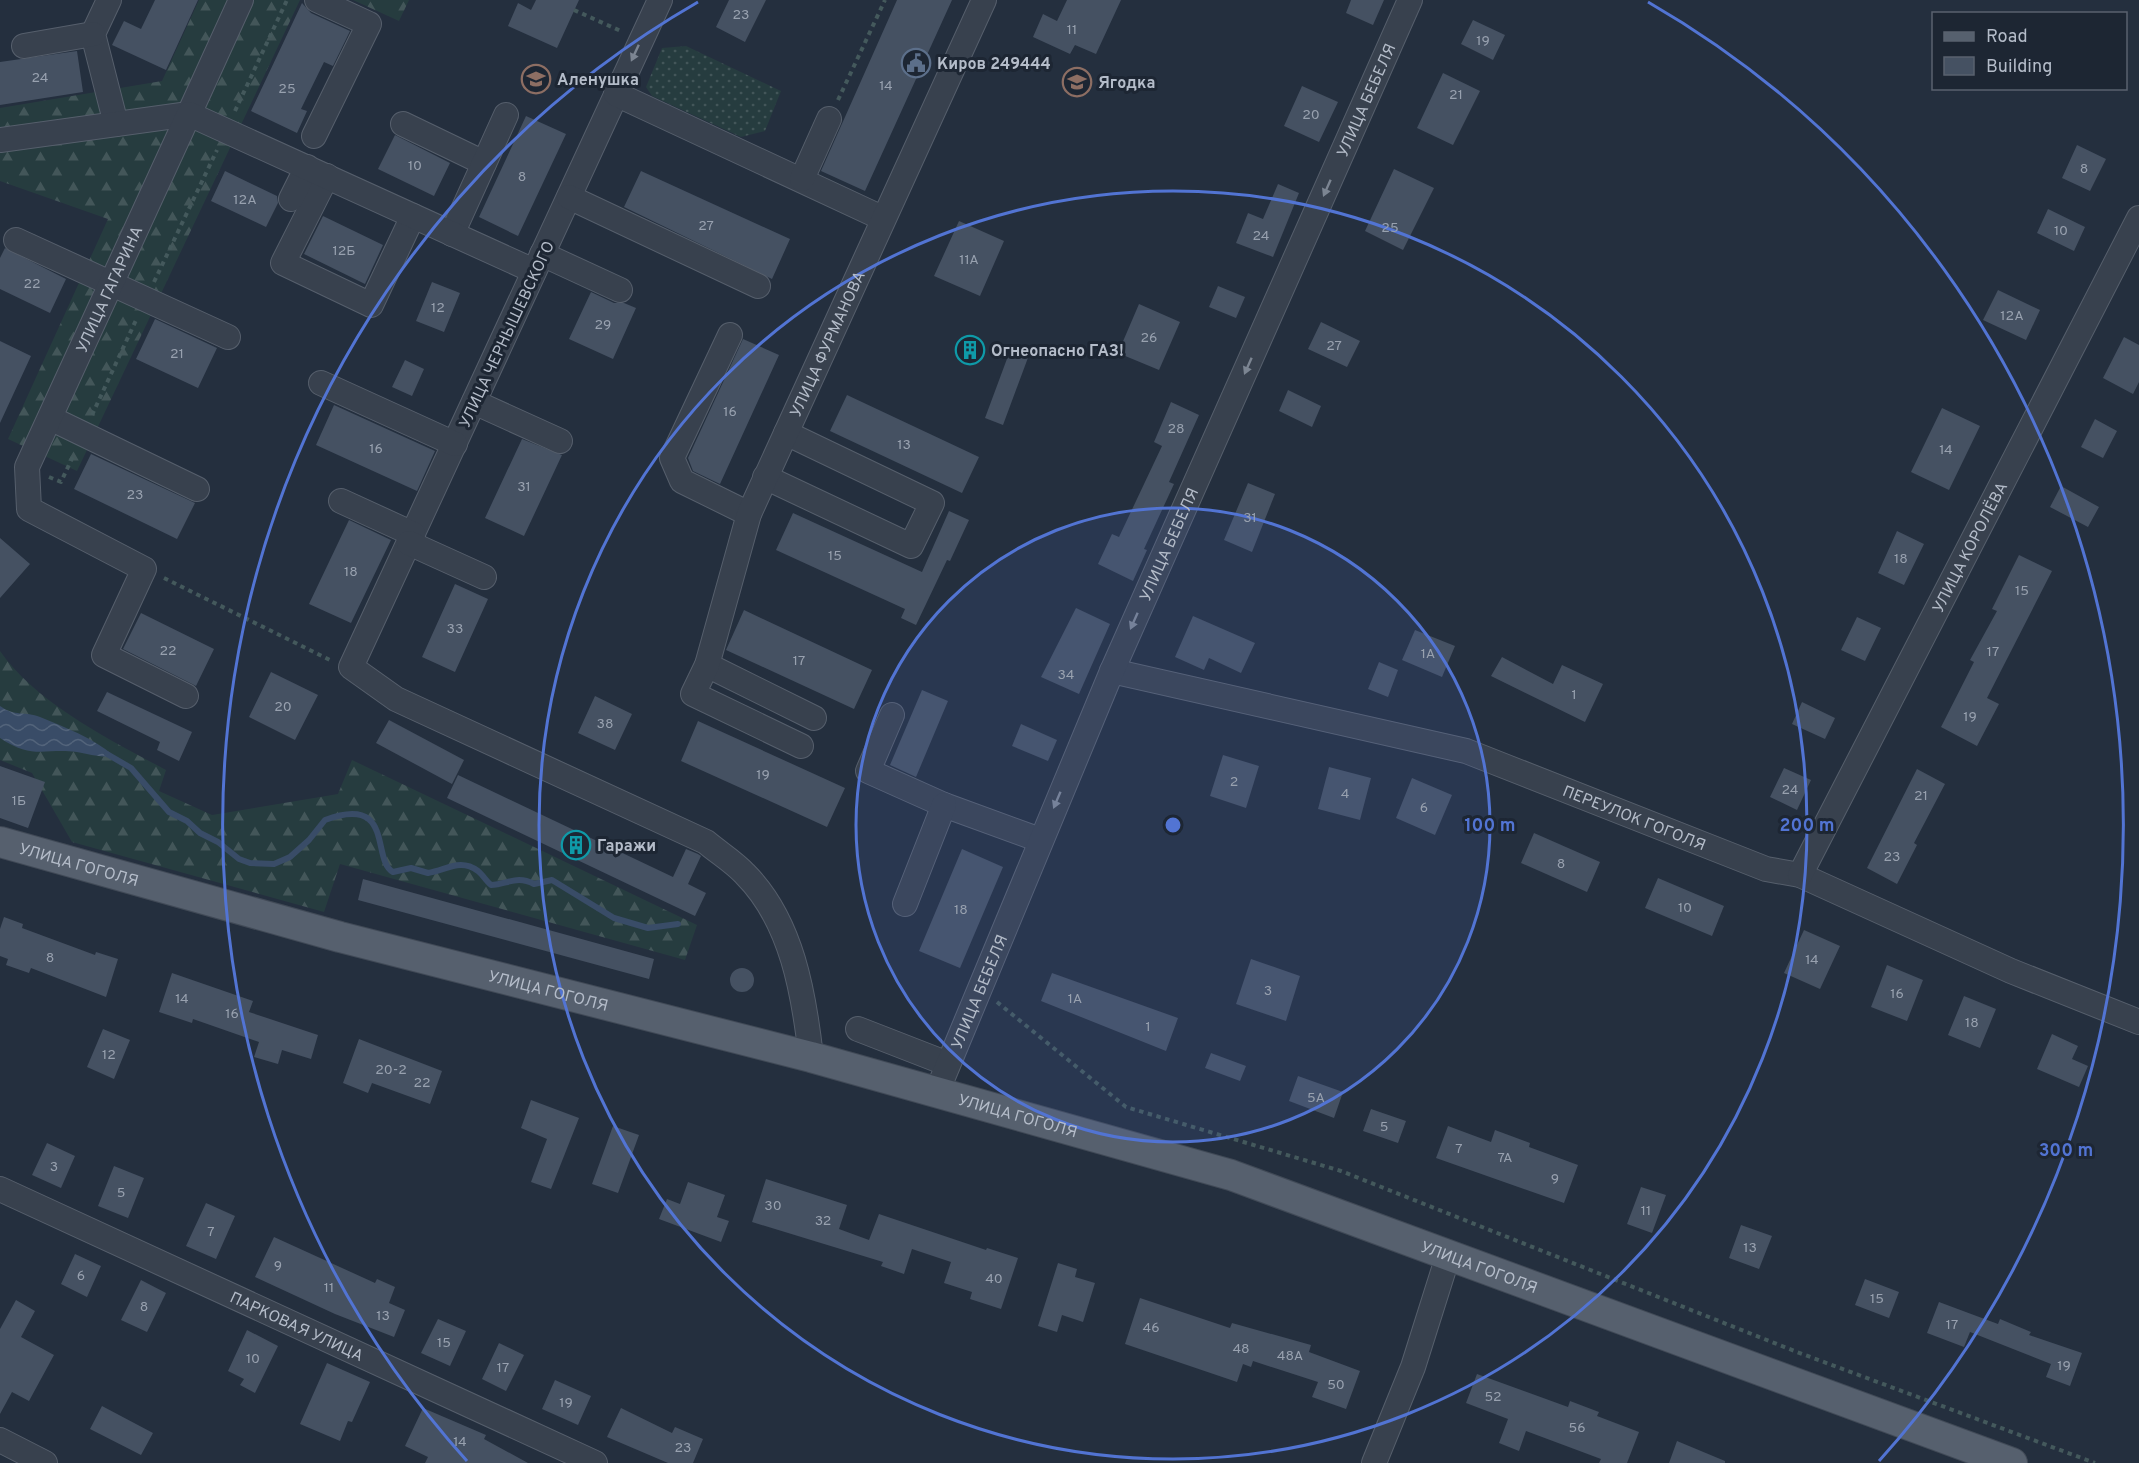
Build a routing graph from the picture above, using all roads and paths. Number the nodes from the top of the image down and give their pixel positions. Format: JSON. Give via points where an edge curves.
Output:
{"nodes":[{"id":1,"x":109,"y":0,"type":"edge"},
{"id":2,"x":241,"y":0,"type":"edge"},
{"id":3,"x":287,"y":0,"type":"edge"},
{"id":4,"x":317,"y":0,"type":"edge"},
{"id":5,"x":660,"y":0,"type":"edge"},
{"id":6,"x":885,"y":0,"type":"edge"},
{"id":7,"x":984,"y":0,"type":"edge"},
{"id":8,"x":1410,"y":0,"type":"edge"},
{"id":9,"x":574,"y":10,"type":"dead end"},
{"id":10,"x":93,"y":34,"type":"junction"},
{"id":11,"x":641,"y":40,"type":"junction"},
{"id":12,"x":24,"y":46,"type":"dead end"},
{"id":13,"x":616,"y":94,"type":"junction"},
{"id":14,"x":189,"y":114,"type":"junction"},
{"id":15,"x":506,"y":115,"type":"dead end"},
{"id":16,"x":829,"y":119,"type":"joint"},
{"id":17,"x":116,"y":124,"type":"junction"},
{"id":18,"x":403,"y":124,"type":"dead end"},
{"id":19,"x":226,"y":130,"type":"junction"},
{"id":20,"x":314,"y":136,"type":"dead end"},
{"id":21,"x":0,"y":140,"type":"edge"},
{"id":22,"x":484,"y":163,"type":"junction"},
{"id":23,"x":317,"y":172,"type":"junction"},
{"id":24,"x":802,"y":179,"type":"junction"},
{"id":25,"x":569,"y":197,"type":"junction"},
{"id":26,"x":291,"y":199,"type":"dead end"},
{"id":27,"x":413,"y":216,"type":"junction"},
{"id":28,"x":882,"y":218,"type":"junction"},
{"id":29,"x":2139,"y":218,"type":"edge"},
{"id":30,"x":452,"y":234,"type":"junction"},
{"id":31,"x":16,"y":240,"type":"dead end"},
{"id":32,"x":538,"y":263,"type":"junction"},
{"id":33,"x":111,"y":284,"type":"junction"},
{"id":34,"x":758,"y":286,"type":"dead end"},
{"id":35,"x":620,"y":290,"type":"dead end"},
{"id":36,"x":730,"y":335,"type":"dead end"},
{"id":37,"x":228,"y":337,"type":"dead end"},
{"id":38,"x":321,"y":383,"type":"dead end"},
{"id":39,"x":474,"y":402,"type":"junction"},
{"id":40,"x":50,"y":418,"type":"junction"},
{"id":41,"x":786,"y":433,"type":"junction"},
{"id":42,"x":560,"y":441,"type":"dead end"},
{"id":43,"x":455,"y":444,"type":"junction"},
{"id":44,"x":765,"y":477,"type":"junction"},
{"id":45,"x":197,"y":489,"type":"dead end"},
{"id":46,"x":341,"y":501,"type":"dead end"},
{"id":47,"x":749,"y":514,"type":"junction"},
{"id":48,"x":411,"y":538,"type":"junction"},
{"id":49,"x":144,"y":569,"type":"junction"},
{"id":50,"x":484,"y":577,"type":"dead end"},
{"id":51,"x":707,"y":665,"type":"junction"},
{"id":52,"x":351,"y":667,"type":"junction"},
{"id":53,"x":1112,"y":671,"type":"junction"},
{"id":54,"x":186,"y":696,"type":"dead end"},
{"id":55,"x":892,"y":715,"type":"dead end"},
{"id":56,"x":814,"y":718,"type":"dead end"},
{"id":57,"x":801,"y":746,"type":"dead end"},
{"id":58,"x":944,"y":805,"type":"junction"},
{"id":59,"x":1040,"y":840,"type":"junction"},
{"id":60,"x":0,"y":842,"type":"edge"},
{"id":61,"x":1800,"y":875,"type":"junction"},
{"id":62,"x":905,"y":904,"type":"dead end"},
{"id":63,"x":979,"y":988,"type":"junction"},
{"id":64,"x":2139,"y":1022,"type":"edge"},
{"id":65,"x":858,"y":1029,"type":"dead end"},
{"id":66,"x":812,"y":1057,"type":"junction"},
{"id":67,"x":948,"y":1064,"type":"junction"},
{"id":68,"x":936,"y":1094,"type":"junction"},
{"id":69,"x":0,"y":1189,"type":"edge"},
{"id":70,"x":1448,"y":1256,"type":"junction"},
{"id":71,"x":0,"y":1440,"type":"edge"},
{"id":72,"x":45,"y":1463,"type":"edge"},
{"id":73,"x":595,"y":1463,"type":"edge"},
{"id":74,"x":1374,"y":1463,"type":"edge"},
{"id":75,"x":2012,"y":1463,"type":"edge"},
{"id":76,"x":2095,"y":1463,"type":"edge"}],
"edges":[{"from":1,"to":10,"type":"street"},
{"from":2,"to":14,"type":"street","name":"УЛИЦА ГАГАРИНА"},
{"from":3,"to":19,"type":"path"},
{"from":4,"to":20,"type":"street","via":[[369,24]]},
{"from":5,"to":11,"type":"street","name":"УЛИЦА ЧЕРНЫШЕВСКОГО"},
{"from":6,"to":16,"type":"path"},
{"from":7,"to":28,"type":"street","name":"УЛИЦА ФУРМАНОВА"},
{"from":8,"to":53,"type":"street","name":"УЛИЦА БЕБЕЛЯ","one_way":true},
{"from":9,"to":11,"type":"path"},
{"from":10,"to":12,"type":"street"},
{"from":10,"to":17,"type":"street"},
{"from":11,"to":13,"type":"street","name":"УЛИЦА ЧЕРНЫШЕВСКОГО","one_way":true},
{"from":13,"to":24,"type":"street"},
{"from":13,"to":25,"type":"street","name":"УЛИЦА ЧЕРНЫШЕВСКОГО"},
{"from":14,"to":17,"type":"street"},
{"from":14,"to":19,"type":"street"},
{"from":14,"to":33,"type":"street","name":"УЛИЦА ГАГАРИНА"},
{"from":15,"to":22,"type":"street"},
{"from":16,"to":24,"type":"street"},
{"from":17,"to":21,"type":"street"},
{"from":18,"to":22,"type":"street"},
{"from":19,"to":23,"type":"street"},
{"from":22,"to":30,"type":"street"},
{"from":23,"to":26,"type":"street"},
{"from":23,"to":27,"type":"street"},
{"from":23,"to":27,"type":"street","via":[[283,263],[371,305]]},
{"from":24,"to":28,"type":"street"},
{"from":25,"to":32,"type":"street","name":"УЛИЦА ЧЕРНЫШЕВСКОГО"},
{"from":25,"to":34,"type":"street"},
{"from":27,"to":30,"type":"street"},
{"from":28,"to":41,"type":"street","name":"УЛИЦА ФУРМАНОВА"},
{"from":29,"to":61,"type":"street","name":"УЛИЦА КОРОЛЁВА"},
{"from":30,"to":32,"type":"street"},
{"from":31,"to":33,"type":"street"},
{"from":32,"to":35,"type":"street"},
{"from":32,"to":39,"type":"street","name":"УЛИЦА ЧЕРНЫШЕВСКОГО"},
{"from":33,"to":37,"type":"street"},
{"from":33,"to":40,"type":"street","name":"УЛИЦА ГАГАРИНА"},
{"from":36,"to":47,"type":"street","via":[[672,458],[682,481]]},
{"from":38,"to":43,"type":"street"},
{"from":39,"to":42,"type":"street"},
{"from":39,"to":43,"type":"street","name":"УЛИЦА ЧЕРНЫШЕВСКОГО"},
{"from":40,"to":45,"type":"street"},
{"from":40,"to":49,"type":"street","name":"УЛИЦА ГАГАРИНА","via":[[27,467],[28,509]]},
{"from":41,"to":44,"type":"street","name":"УЛИЦА ФУРМАНОВА"},
{"from":41,"to":44,"type":"street","via":[[932,502],[911,546]]},
{"from":43,"to":48,"type":"street","name":"УЛИЦА ЧЕРНЫШЕВСКОГО"},
{"from":44,"to":47,"type":"street","name":"УЛИЦА ФУРМАНОВА"},
{"from":46,"to":48,"type":"street"},
{"from":47,"to":51,"type":"street","name":"УЛИЦА ФУРМАНОВА"},
{"from":48,"to":50,"type":"street"},
{"from":48,"to":52,"type":"street","name":"УЛИЦА ЧЕРНЫШЕВСКОГО"},
{"from":49,"to":52,"type":"path"},
{"from":49,"to":54,"type":"street","via":[[104,655]]},
{"from":51,"to":56,"type":"street"},
{"from":51,"to":57,"type":"street","name":"УЛИЦА ФУРМАНОВА","via":[[693,694]]},
{"from":52,"to":66,"type":"street","via":[[396,699],[706,842],[746,875],[777,919],[804,996]]},
{"from":53,"to":59,"type":"street","name":"УЛИЦА БЕБЕЛЯ","one_way":true},
{"from":53,"to":61,"type":"street","name":"ПЕРЕУЛОК ГОГОЛЯ","via":[[1466,751],[1766,869]]},
{"from":55,"to":58,"type":"street","via":[[868,771]]},
{"from":58,"to":59,"type":"street"},
{"from":58,"to":62,"type":"street"},
{"from":59,"to":63,"type":"street","name":"УЛИЦА БЕБЕЛЯ"},
{"from":60,"to":66,"type":"main road","name":"УЛИЦА ГОГОЛЯ","via":[[340,937]]},
{"from":61,"to":64,"type":"street","name":"ПЕРЕУЛОК ГОГОЛЯ","via":[[2011,971]]},
{"from":63,"to":67,"type":"street","name":"УЛИЦА БЕБЕЛЯ"},
{"from":63,"to":76,"type":"path","via":[[1126,1107],[1341,1172],[1797,1352]]},
{"from":65,"to":67,"type":"street"},
{"from":66,"to":68,"type":"main road","name":"УЛИЦА ГОГОЛЯ"},
{"from":67,"to":68,"type":"street","name":"УЛИЦА БЕБЕЛЯ"},
{"from":68,"to":70,"type":"main road","name":"УЛИЦА ГОГОЛЯ","via":[[1231,1175]]},
{"from":69,"to":73,"type":"street","name":"ПАРКОВАЯ УЛИЦА"},
{"from":70,"to":74,"type":"street","via":[[1413,1367]]},
{"from":70,"to":75,"type":"main road","name":"УЛИЦА ГОГОЛЯ"},
{"from":71,"to":72,"type":"street"}]}
